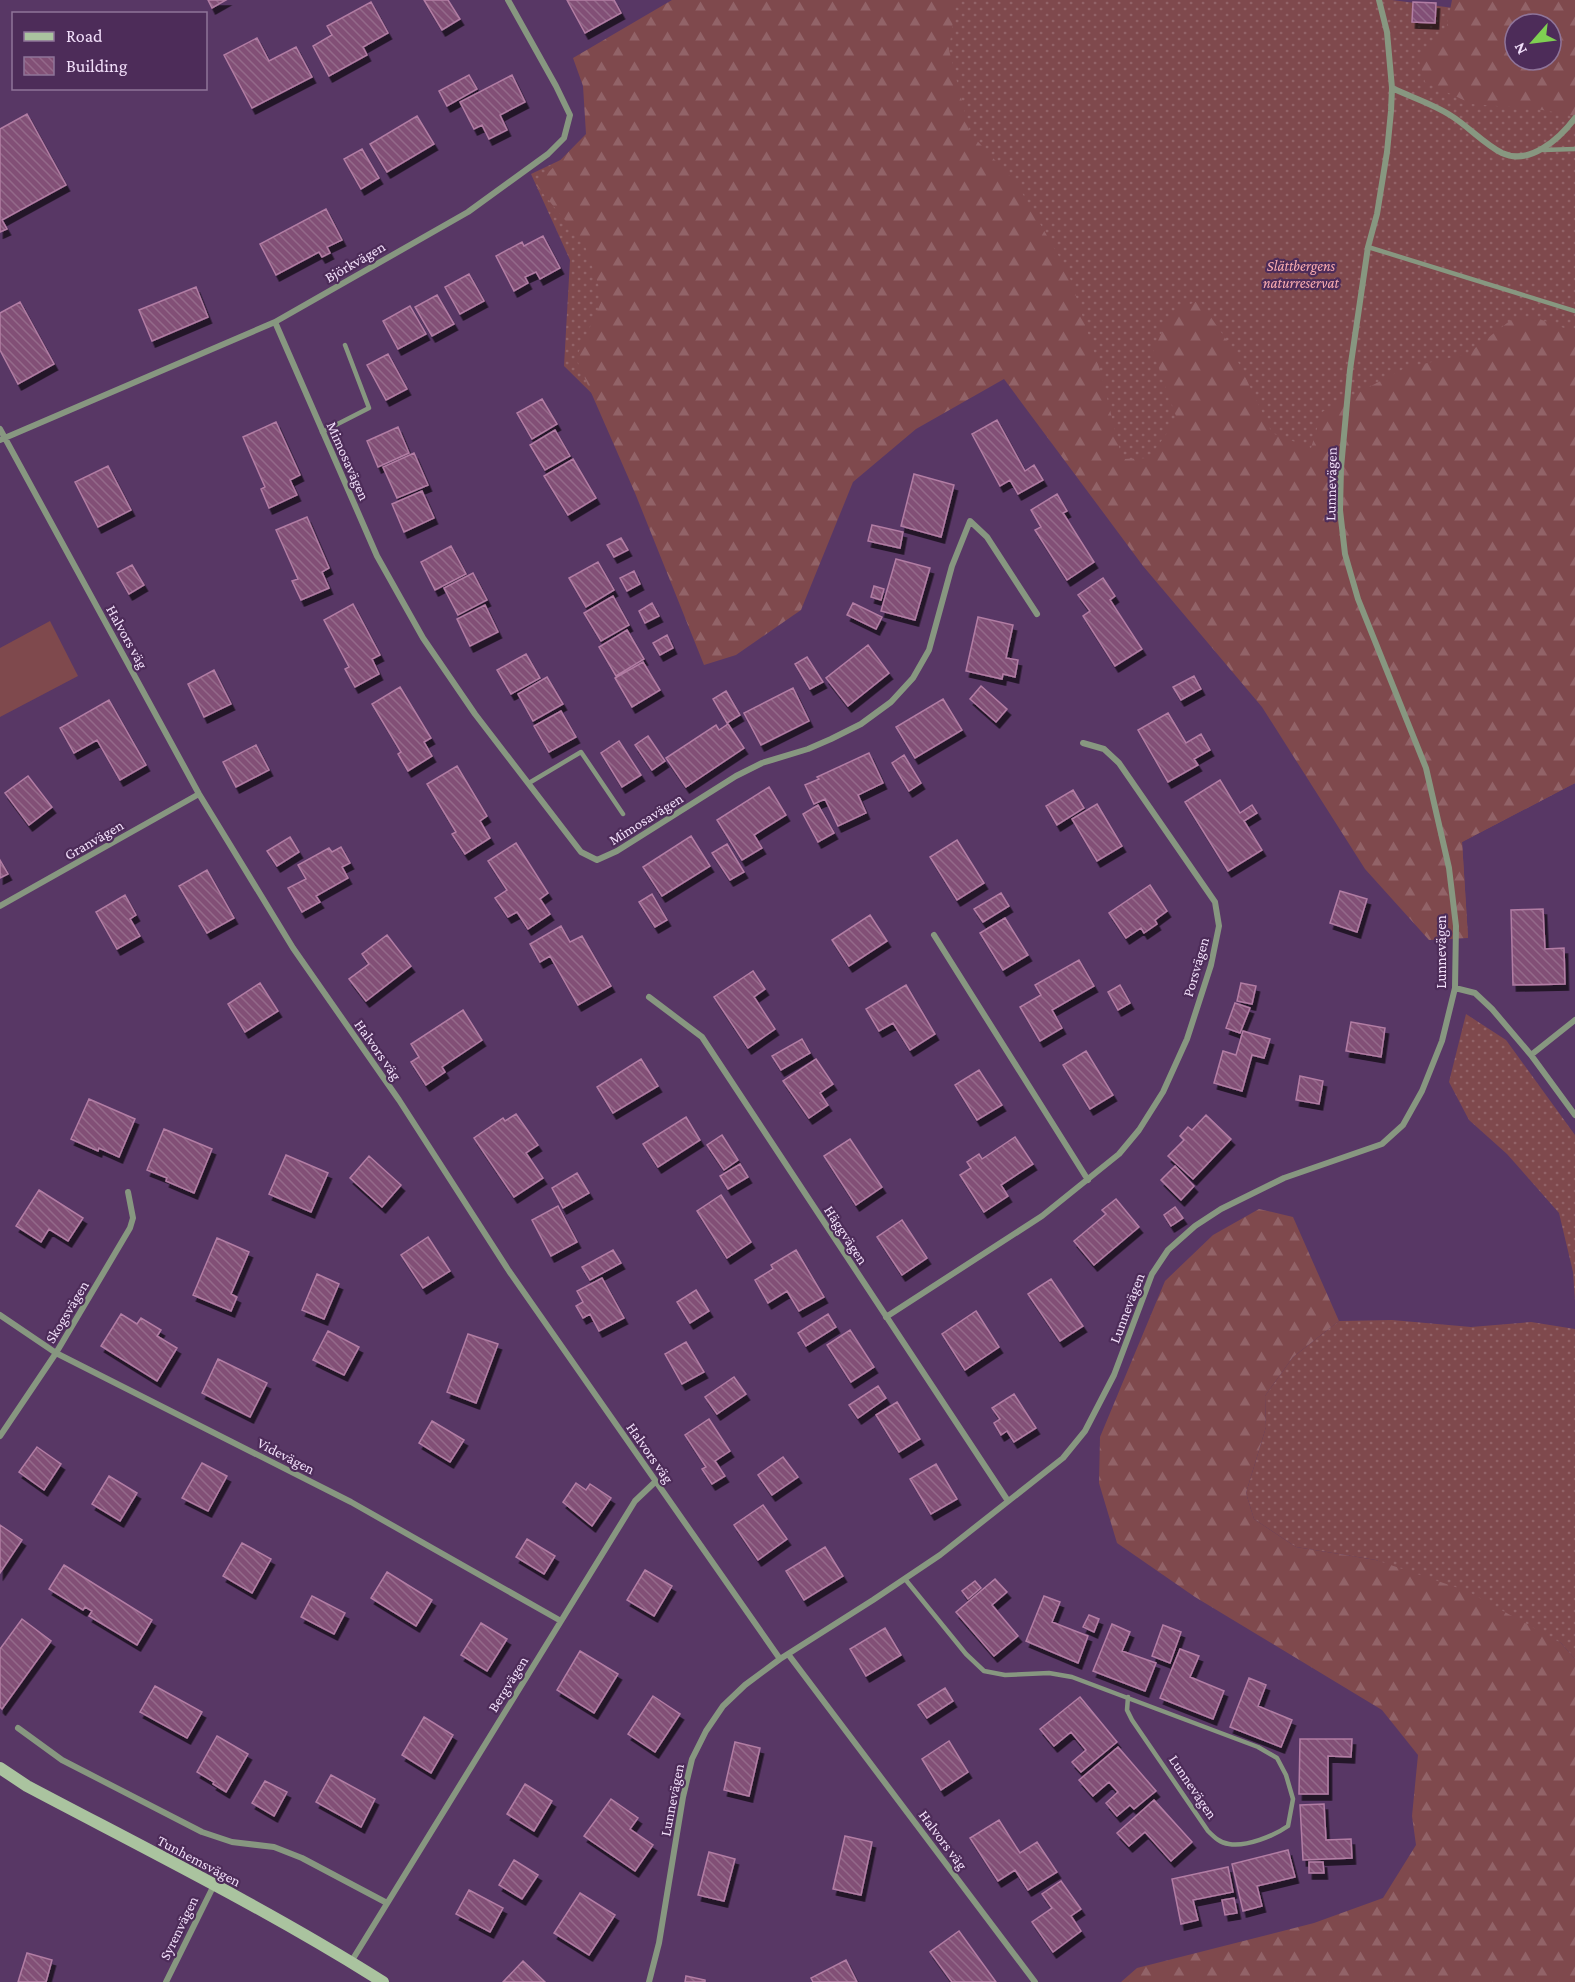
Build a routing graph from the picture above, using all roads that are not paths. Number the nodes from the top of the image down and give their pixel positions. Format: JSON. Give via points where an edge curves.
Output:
{"nodes":[{"id":1,"x":508,"y":0,"type":"edge"},
{"id":2,"x":1379,"y":0,"type":"edge"},
{"id":3,"x":1392,"y":88,"type":"junction"},
{"id":4,"x":1575,"y":118,"type":"edge"},
{"id":5,"x":1575,"y":149,"type":"edge"},
{"id":6,"x":1543,"y":150,"type":"junction"},
{"id":7,"x":1368,"y":247,"type":"junction"},
{"id":8,"x":1575,"y":311,"type":"edge"},
{"id":9,"x":275,"y":322,"type":"junction"},
{"id":10,"x":345,"y":345,"type":"dead end"},
{"id":11,"x":0,"y":429,"type":"edge"},
{"id":12,"x":322,"y":432,"type":"junction"},
{"id":13,"x":2,"y":438,"type":"edge"},
{"id":14,"x":1037,"y":614,"type":"dead end"},
{"id":15,"x":1083,"y":743,"type":"dead end"},
{"id":16,"x":529,"y":783,"type":"junction"},
{"id":17,"x":199,"y":794,"type":"junction"},
{"id":18,"x":623,"y":814,"type":"dead end"},
{"id":19,"x":0,"y":906,"type":"edge"},
{"id":20,"x":934,"y":935,"type":"dead end"},
{"id":21,"x":1455,"y":988,"type":"junction"},
{"id":22,"x":649,"y":997,"type":"dead end"},
{"id":23,"x":1575,"y":1020,"type":"edge"},
{"id":24,"x":1531,"y":1056,"type":"junction"},
{"id":25,"x":1575,"y":1115,"type":"edge"},
{"id":26,"x":1088,"y":1180,"type":"junction"},
{"id":27,"x":128,"y":1192,"type":"dead end"},
{"id":28,"x":0,"y":1315,"type":"edge"},
{"id":29,"x":886,"y":1317,"type":"junction"},
{"id":30,"x":56,"y":1353,"type":"junction"},
{"id":31,"x":0,"y":1436,"type":"edge"},
{"id":32,"x":655,"y":1482,"type":"junction"},
{"id":33,"x":1008,"y":1502,"type":"junction"},
{"id":34,"x":905,"y":1579,"type":"junction"},
{"id":35,"x":561,"y":1621,"type":"junction"},
{"id":36,"x":788,"y":1654,"type":"junction"},
{"id":37,"x":780,"y":1659,"type":"junction"},
{"id":38,"x":1128,"y":1697,"type":"junction"},
{"id":39,"x":18,"y":1728,"type":"dead end"},
{"id":40,"x":0,"y":1768,"type":"edge"},
{"id":41,"x":214,"y":1885,"type":"junction"},
{"id":42,"x":387,"y":1903,"type":"junction"},
{"id":43,"x":351,"y":1962,"type":"junction"},
{"id":44,"x":166,"y":1982,"type":"edge"},
{"id":45,"x":383,"y":1982,"type":"edge"},
{"id":46,"x":649,"y":1982,"type":"edge"},
{"id":47,"x":1035,"y":1982,"type":"edge"}],
"edges":[{"from":1,"to":9,"type":"street","name":"Björkvägen","via":[[570,115],[564,138],[468,212]]},
{"from":2,"to":3,"type":"street","name":"Lunnevägen","via":[[1387,32]]},
{"from":3,"to":6,"type":"street","via":[[1449,114],[1503,153],[1517,157]]},
{"from":3,"to":7,"type":"street","name":"Lunnevägen","via":[[1387,152]]},
{"from":4,"to":6,"type":"street"},
{"from":5,"to":6,"type":"lane"},
{"from":7,"to":8,"type":"lane"},
{"from":7,"to":21,"type":"street","name":"Lunnevägen","via":[[1341,468],[1345,554],[1358,599],[1426,768],[1449,868],[1456,926]]},
{"from":9,"to":12,"type":"street","name":"Mimosavägen"},
{"from":9,"to":13,"type":"street","name":"Björkvägen"},
{"from":10,"to":12,"type":"lane","via":[[369,408]]},
{"from":11,"to":13,"type":"street","name":"Halvors väg"},
{"from":12,"to":16,"type":"street","name":"Mimosavägen","via":[[377,556],[423,638]]},
{"from":13,"to":17,"type":"street","name":"Halvors väg"},
{"from":14,"to":16,"type":"street","name":"Mimosavägen","via":[[987,537],[970,521],[952,566],[928,650],[913,678],[891,702],[861,724],[736,776],[597,860],[580,852]]},
{"from":15,"to":26,"type":"street","name":"Porsvägen","via":[[1104,748],[1119,763],[1215,902],[1219,926],[1187,1039],[1163,1092],[1119,1154]]},
{"from":16,"to":18,"type":"lane","via":[[581,752]]},
{"from":17,"to":19,"type":"street","name":"Granvägen"},
{"from":17,"to":32,"type":"street","name":"Halvors väg","via":[[293,948]]},
{"from":20,"to":26,"type":"street"},
{"from":21,"to":24,"type":"street","via":[[1475,993]]},
{"from":21,"to":33,"type":"street","name":"Lunnevägen","via":[[1442,1041],[1403,1125],[1382,1144],[1284,1178],[1221,1209],[1168,1250],[1152,1274],[1114,1375],[1085,1431],[1063,1458]]},
{"from":22,"to":29,"type":"street","name":"Häggvägen","via":[[702,1037]]},
{"from":23,"to":24,"type":"street"},
{"from":24,"to":25,"type":"street"},
{"from":26,"to":29,"type":"street","name":"Porsvägen","via":[[1042,1216]]},
{"from":27,"to":30,"type":"street","name":"Skogsvägen","via":[[133,1218],[130,1228]]},
{"from":28,"to":30,"type":"street","name":"Videvägen"},
{"from":29,"to":33,"type":"street","name":"Häggvägen"},
{"from":30,"to":31,"type":"street","name":"Skogsvägen"},
{"from":30,"to":35,"type":"street","name":"Videvägen","via":[[351,1502]]},
{"from":32,"to":35,"type":"street","name":"Bergvägen","via":[[635,1501]]},
{"from":32,"to":37,"type":"street","name":"Halvors väg"},
{"from":33,"to":34,"type":"street","name":"Lunnevägen"},
{"from":34,"to":36,"type":"street","name":"Lunnevägen"},
{"from":34,"to":38,"type":"lane","name":"Lunnevägen","via":[[984,1671],[1072,1677]]},
{"from":35,"to":42,"type":"street","name":"Bergvägen"},
{"from":36,"to":37,"type":"street","name":"Lunnevägen"},
{"from":36,"to":47,"type":"street","name":"Halvors väg"},
{"from":37,"to":46,"type":"street","name":"Lunnevägen","via":[[723,1706],[692,1759]]},
{"from":38,"to":38,"type":"lane","name":"Lunnevägen","via":[[1127,1710],[1132,1720],[1217,1840],[1230,1844],[1260,1840],[1288,1826],[1293,1799],[1277,1758]]},
{"from":39,"to":42,"type":"street","via":[[62,1760],[202,1832],[302,1857]]},
{"from":40,"to":41,"type":"street","name":"Tunhemsvägen"},
{"from":41,"to":43,"type":"street","name":"Tunhemsvägen"},
{"from":41,"to":44,"type":"street","name":"Syrenvägen"},
{"from":42,"to":43,"type":"street","name":"Bergvägen"},
{"from":43,"to":45,"type":"street","name":"Tunhemsvägen"}]}
